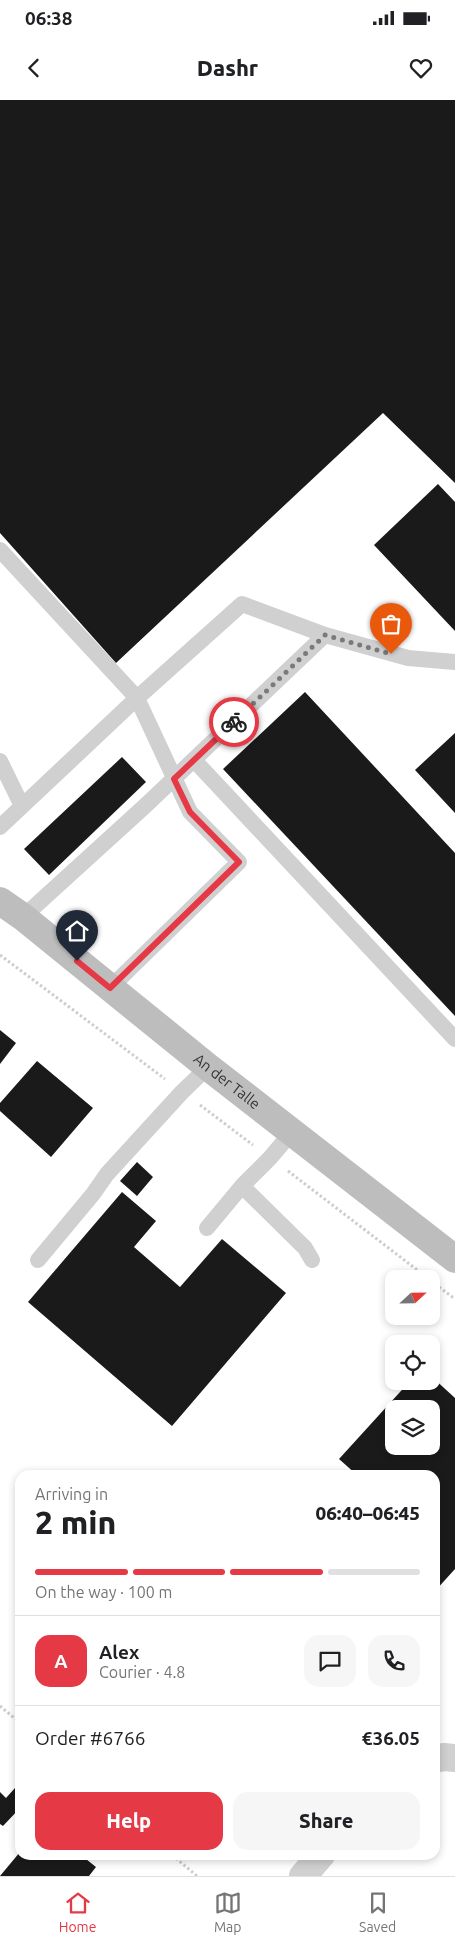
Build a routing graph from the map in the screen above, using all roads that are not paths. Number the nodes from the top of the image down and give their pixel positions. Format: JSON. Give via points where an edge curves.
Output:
{"nodes":[{"id":1,"x":0,"y":550,"type":"edge"},
{"id":2,"x":325,"y":635,"type":"junction"},
{"id":3,"x":455,"y":662,"type":"edge"},
{"id":4,"x":137,"y":698,"type":"junction"},
{"id":5,"x":194,"y":760,"type":"junction"},
{"id":6,"x":0,"y":761,"type":"edge"},
{"id":7,"x":174,"y":779,"type":"junction"},
{"id":8,"x":22,"y":806,"type":"junction"},
{"id":9,"x":0,"y":827,"type":"edge"},
{"id":10,"x":0,"y":901,"type":"edge"},
{"id":11,"x":23,"y":917,"type":"junction"},
{"id":12,"x":110,"y":988,"type":"junction"},
{"id":13,"x":455,"y":1039,"type":"edge"},
{"id":14,"x":208,"y":1067,"type":"junction"},
{"id":15,"x":292,"y":1132,"type":"junction"},
{"id":16,"x":242,"y":1186,"type":"junction"},
{"id":17,"x":207,"y":1228,"type":"dead end"},
{"id":18,"x":455,"y":1259,"type":"edge"},
{"id":19,"x":38,"y":1260,"type":"dead end"},
{"id":20,"x":312,"y":1260,"type":"dead end"},
{"id":21,"x":440,"y":1758,"type":"edge"},
{"id":22,"x":455,"y":1758,"type":"edge"},
{"id":23,"x":317,"y":1860,"type":"edge"},
{"id":24,"x":303,"y":1876,"type":"edge"}],
"edges":[{"from":1,"to":4,"type":"lane"},
{"from":2,"to":3,"type":"lane","via":[[408,658]]},
{"from":2,"to":4,"type":"lane","via":[[242,604]]},
{"from":2,"to":5,"type":"lane"},
{"from":4,"to":7,"type":"lane"},
{"from":4,"to":8,"type":"lane"},
{"from":5,"to":7,"type":"lane"},
{"from":5,"to":13,"type":"lane"},
{"from":6,"to":8,"type":"lane"},
{"from":7,"to":11,"type":"lane"},
{"from":7,"to":12,"type":"lane","via":[[190,812],[239,862]]},
{"from":8,"to":9,"type":"lane"},
{"from":10,"to":11,"type":"street","name":"An der Talle"},
{"from":11,"to":12,"type":"street","name":"An der Talle"},
{"from":12,"to":14,"type":"street","name":"An der Talle"},
{"from":14,"to":15,"type":"street","name":"An der Talle"},
{"from":14,"to":19,"type":"lane","via":[[106,1174]]},
{"from":15,"to":16,"type":"lane"},
{"from":15,"to":18,"type":"street","name":"An der Talle"},
{"from":16,"to":17,"type":"lane"},
{"from":16,"to":20,"type":"lane","via":[[305,1248]]},
{"from":21,"to":22,"type":"street"},
{"from":23,"to":24,"type":"street"}]}
